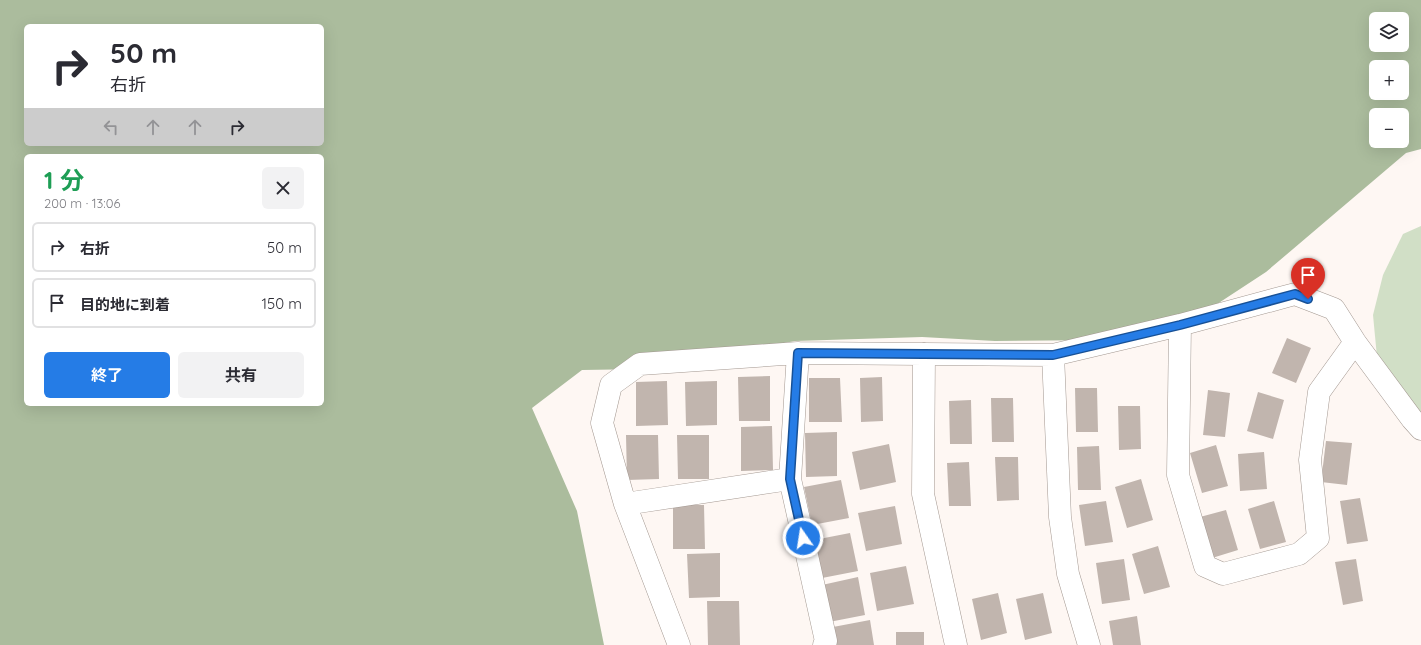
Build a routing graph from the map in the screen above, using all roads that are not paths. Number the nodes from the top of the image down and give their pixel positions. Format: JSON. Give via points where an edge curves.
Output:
{"nodes":[{"id":1,"x":1180,"y":325,"type":"junction"},
{"id":2,"x":1355,"y":342,"type":"junction"},
{"id":3,"x":798,"y":353,"type":"junction"},
{"id":4,"x":924,"y":354,"type":"junction"},
{"id":5,"x":1053,"y":355,"type":"junction"},
{"id":6,"x":1421,"y":429,"type":"edge"},
{"id":7,"x":790,"y":479,"type":"junction"},
{"id":8,"x":625,"y":504,"type":"junction"},
{"id":9,"x":679,"y":645,"type":"edge"},
{"id":10,"x":824,"y":645,"type":"edge"},
{"id":11,"x":956,"y":645,"type":"edge"},
{"id":12,"x":1089,"y":645,"type":"edge"}],
"edges":[{"from":1,"to":2,"type":"street","via":[[1295,294],[1334,309]]},
{"from":1,"to":2,"type":"street","via":[[1178,475],[1205,566],[1224,574],[1300,554],[1318,538],[1310,460],[1319,392]]},
{"from":1,"to":5,"type":"street"},
{"from":2,"to":6,"type":"street"},
{"from":3,"to":4,"type":"street"},
{"from":3,"to":7,"type":"street"},
{"from":3,"to":8,"type":"street","via":[[640,364],[611,386],[602,423]]},
{"from":4,"to":5,"type":"street"},
{"from":4,"to":11,"type":"street","via":[[923,494]]},
{"from":5,"to":12,"type":"street","via":[[1060,517],[1068,574]]},
{"from":7,"to":8,"type":"street"},
{"from":7,"to":10,"type":"street","via":[[826,641]]},
{"from":8,"to":9,"type":"street"}]}
